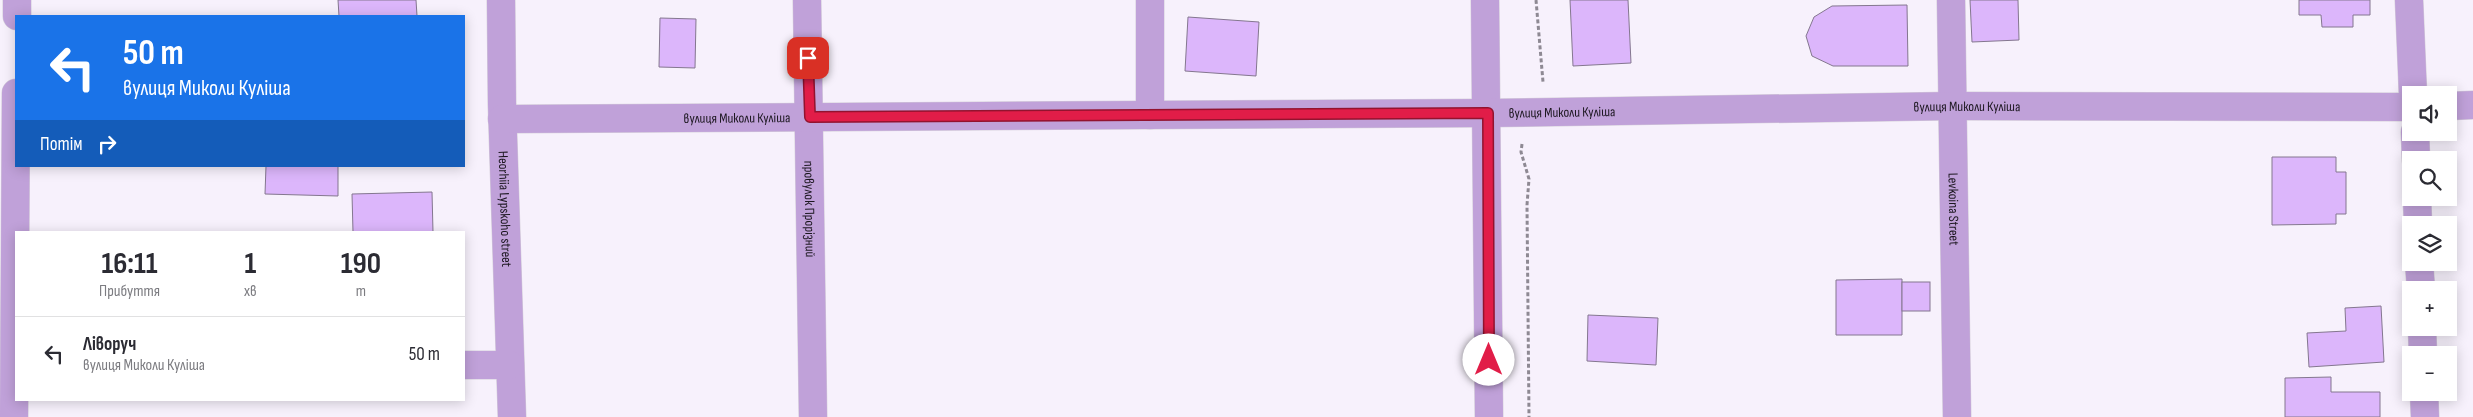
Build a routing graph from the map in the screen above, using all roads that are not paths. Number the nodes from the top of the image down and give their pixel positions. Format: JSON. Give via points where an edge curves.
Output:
{"nodes":[{"id":1,"x":17,"y":0,"type":"edge"},
{"id":2,"x":501,"y":0,"type":"edge"},
{"id":3,"x":807,"y":0,"type":"edge"},
{"id":4,"x":1150,"y":0,"type":"edge"},
{"id":5,"x":1486,"y":0,"type":"edge"},
{"id":6,"x":1951,"y":0,"type":"edge"},
{"id":7,"x":2409,"y":0,"type":"edge"},
{"id":8,"x":17,"y":15,"type":"edge"},
{"id":9,"x":2413,"y":86,"type":"edge"},
{"id":10,"x":2473,"y":105,"type":"edge"},
{"id":11,"x":1953,"y":106,"type":"junction"},
{"id":12,"x":2457,"y":106,"type":"edge"},
{"id":13,"x":2402,"y":107,"type":"edge"},
{"id":14,"x":1488,"y":113,"type":"junction"},
{"id":15,"x":1150,"y":115,"type":"junction"},
{"id":16,"x":810,"y":117,"type":"junction"},
{"id":17,"x":502,"y":119,"type":"junction"},
{"id":18,"x":15,"y":139,"type":"edge"},
{"id":19,"x":10,"y":362,"type":"edge"},
{"id":20,"x":465,"y":365,"type":"edge"},
{"id":21,"x":510,"y":365,"type":"junction"},
{"id":22,"x":2424,"y":401,"type":"edge"},
{"id":23,"x":14,"y":417,"type":"edge"},
{"id":24,"x":512,"y":417,"type":"edge"},
{"id":25,"x":813,"y":417,"type":"edge"},
{"id":26,"x":1489,"y":417,"type":"edge"},
{"id":27,"x":1957,"y":417,"type":"edge"},
{"id":28,"x":2425,"y":417,"type":"edge"}],
"edges":[{"from":1,"to":8,"type":"street"},
{"from":2,"to":17,"type":"street","name":"Heorhiia Lypskoho street"},
{"from":3,"to":16,"type":"street","name":"провулок Прорізний"},
{"from":4,"to":15,"type":"street"},
{"from":5,"to":14,"type":"street"},
{"from":6,"to":11,"type":"street","name":"Levkoina Street"},
{"from":7,"to":9,"type":"street"},
{"from":10,"to":12,"type":"street"},
{"from":11,"to":13,"type":"street","name":"вулиця Миколи Куліша"},
{"from":11,"to":14,"type":"street","name":"вулиця Миколи Куліша"},
{"from":11,"to":27,"type":"street","name":"Levkoina Street"},
{"from":14,"to":15,"type":"street","name":"вулиця Миколи Куліша"},
{"from":14,"to":26,"type":"street"},
{"from":15,"to":16,"type":"street","name":"вулиця Миколи Куліша"},
{"from":16,"to":17,"type":"street","name":"вулиця Миколи Куліша"},
{"from":16,"to":25,"type":"street","name":"провулок Прорізний"},
{"from":17,"to":21,"type":"street","name":"Heorhiia Lypskoho street"},
{"from":18,"to":19,"type":"street"},
{"from":19,"to":23,"type":"street"},
{"from":20,"to":21,"type":"street"},
{"from":21,"to":24,"type":"street","name":"Heorhiia Lypskoho street"},
{"from":22,"to":28,"type":"street"}]}
